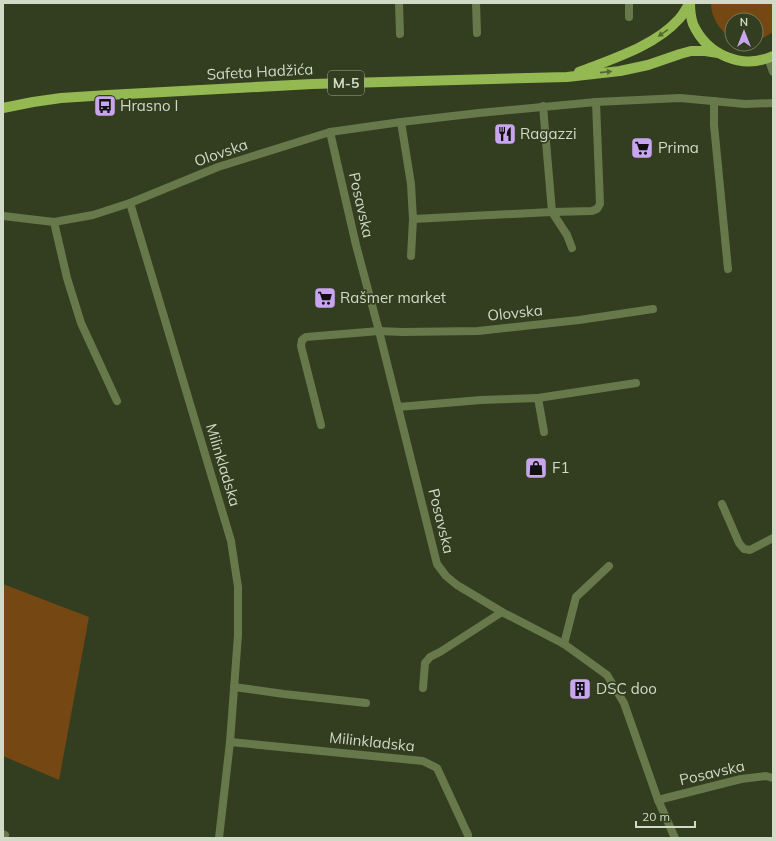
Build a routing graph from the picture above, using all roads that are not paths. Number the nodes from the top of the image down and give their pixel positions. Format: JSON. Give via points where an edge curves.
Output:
{"nodes":[{"id":1,"x":399,"y":3,"type":"edge"},
{"id":2,"x":476,"y":3,"type":"edge"},
{"id":3,"x":629,"y":3,"type":"edge"},
{"id":4,"x":689,"y":4,"type":"edge"},
{"id":5,"x":629,"y":16,"type":"dead end"},
{"id":6,"x":477,"y":33,"type":"dead end"},
{"id":7,"x":400,"y":34,"type":"dead end"},
{"id":8,"x":718,"y":53,"type":"junction"},
{"id":9,"x":770,"y":57,"type":"edge"},
{"id":10,"x":773,"y":72,"type":"edge"},
{"id":11,"x":567,"y":76,"type":"junction"},
{"id":12,"x":714,"y":101,"type":"junction"},
{"id":13,"x":596,"y":102,"type":"junction"},
{"id":14,"x":773,"y":103,"type":"edge"},
{"id":15,"x":543,"y":106,"type":"junction"},
{"id":16,"x":3,"y":108,"type":"edge"},
{"id":17,"x":401,"y":122,"type":"junction"},
{"id":18,"x":330,"y":132,"type":"junction"},
{"id":19,"x":130,"y":204,"type":"junction"},
{"id":20,"x":552,"y":212,"type":"junction"},
{"id":21,"x":3,"y":216,"type":"edge"},
{"id":22,"x":413,"y":219,"type":"junction"},
{"id":23,"x":54,"y":222,"type":"junction"},
{"id":24,"x":572,"y":248,"type":"dead end"},
{"id":25,"x":411,"y":256,"type":"dead end"},
{"id":26,"x":728,"y":269,"type":"dead end"},
{"id":27,"x":653,"y":309,"type":"dead end"},
{"id":28,"x":379,"y":331,"type":"junction"},
{"id":29,"x":636,"y":383,"type":"dead end"},
{"id":30,"x":538,"y":398,"type":"junction"},
{"id":31,"x":117,"y":401,"type":"dead end"},
{"id":32,"x":398,"y":407,"type":"junction"},
{"id":33,"x":321,"y":425,"type":"dead end"},
{"id":34,"x":544,"y":432,"type":"dead end"},
{"id":35,"x":722,"y":504,"type":"dead end"},
{"id":36,"x":773,"y":538,"type":"edge"},
{"id":37,"x":609,"y":566,"type":"dead end"},
{"id":38,"x":502,"y":612,"type":"junction"},
{"id":39,"x":564,"y":644,"type":"junction"},
{"id":40,"x":234,"y":687,"type":"junction"},
{"id":41,"x":423,"y":688,"type":"dead end"},
{"id":42,"x":366,"y":703,"type":"dead end"},
{"id":43,"x":230,"y":742,"type":"junction"},
{"id":44,"x":773,"y":778,"type":"edge"},
{"id":45,"x":658,"y":800,"type":"junction"},
{"id":46,"x":468,"y":835,"type":"dead end"},
{"id":47,"x":219,"y":838,"type":"edge"},
{"id":48,"x":675,"y":838,"type":"edge"}],
"edges":[{"from":1,"to":7,"type":"street"},
{"from":2,"to":6,"type":"street"},
{"from":3,"to":5,"type":"street"},
{"from":4,"to":8,"type":"main road","number":"M-5","via":[[693,23],[703,41]]},
{"from":4,"to":11,"type":"main road","name":"Safeta Hadžića","number":"M-5","one_way":true,"via":[[679,19],[655,39],[631,52]]},
{"from":8,"to":9,"type":"main road","number":"M-5","via":[[734,60],[751,61]]},
{"from":11,"to":8,"type":"main road","name":"Safeta Hadžića","number":"M-5","one_way":true,"via":[[620,71],[691,52]]},
{"from":9,"to":10,"type":"street"},
{"from":11,"to":16,"type":"main road","name":"Safeta Hadžića","number":"M-5","via":[[312,84],[108,95],[61,98]]},
{"from":12,"to":13,"type":"street","name":"Olovska","via":[[680,98]]},
{"from":12,"to":14,"type":"street","name":"Olovska"},
{"from":12,"to":26,"type":"street"},
{"from":13,"to":15,"type":"street","name":"Olovska"},
{"from":13,"to":20,"type":"street","via":[[600,204],[592,211]]},
{"from":15,"to":17,"type":"street","name":"Olovska"},
{"from":15,"to":20,"type":"street"},
{"from":17,"to":18,"type":"street","name":"Olovska"},
{"from":17,"to":22,"type":"street","via":[[411,184]]},
{"from":18,"to":19,"type":"street","name":"Olovska","via":[[218,167]]},
{"from":18,"to":28,"type":"street","name":"Posavska"},
{"from":19,"to":23,"type":"street","name":"Olovska","via":[[93,215]]},
{"from":19,"to":40,"type":"street","name":"Milinkladska","via":[[231,541],[238,587]]},
{"from":20,"to":22,"type":"street"},
{"from":20,"to":24,"type":"street"},
{"from":21,"to":23,"type":"street","name":"Olovska"},
{"from":22,"to":25,"type":"street"},
{"from":23,"to":31,"type":"street","via":[[81,323]]},
{"from":27,"to":28,"type":"street","name":"Olovska","via":[[478,331]]},
{"from":28,"to":32,"type":"street","name":"Posavska"},
{"from":28,"to":33,"type":"street","via":[[306,337],[302,340],[301,346]]},
{"from":29,"to":30,"type":"street"},
{"from":30,"to":32,"type":"street"},
{"from":30,"to":34,"type":"street"},
{"from":32,"to":38,"type":"street","name":"Posavska","via":[[437,564],[457,585]]},
{"from":35,"to":36,"type":"street","via":[[744,549],[750,550]]},
{"from":37,"to":39,"type":"street","via":[[576,597]]},
{"from":38,"to":39,"type":"street","name":"Posavska"},
{"from":38,"to":41,"type":"street","via":[[430,657],[425,663]]},
{"from":39,"to":45,"type":"street","name":"Posavska","via":[[607,675],[624,703]]},
{"from":40,"to":42,"type":"street"},
{"from":40,"to":43,"type":"street","name":"Milinkladska"},
{"from":43,"to":46,"type":"street","name":"Milinkladska","via":[[423,761],[437,768]]},
{"from":43,"to":47,"type":"street","name":"Milinkladska"},
{"from":44,"to":45,"type":"street","name":"Posavska","via":[[766,776],[742,779]]},
{"from":45,"to":48,"type":"street","name":"Posavska"}]}
